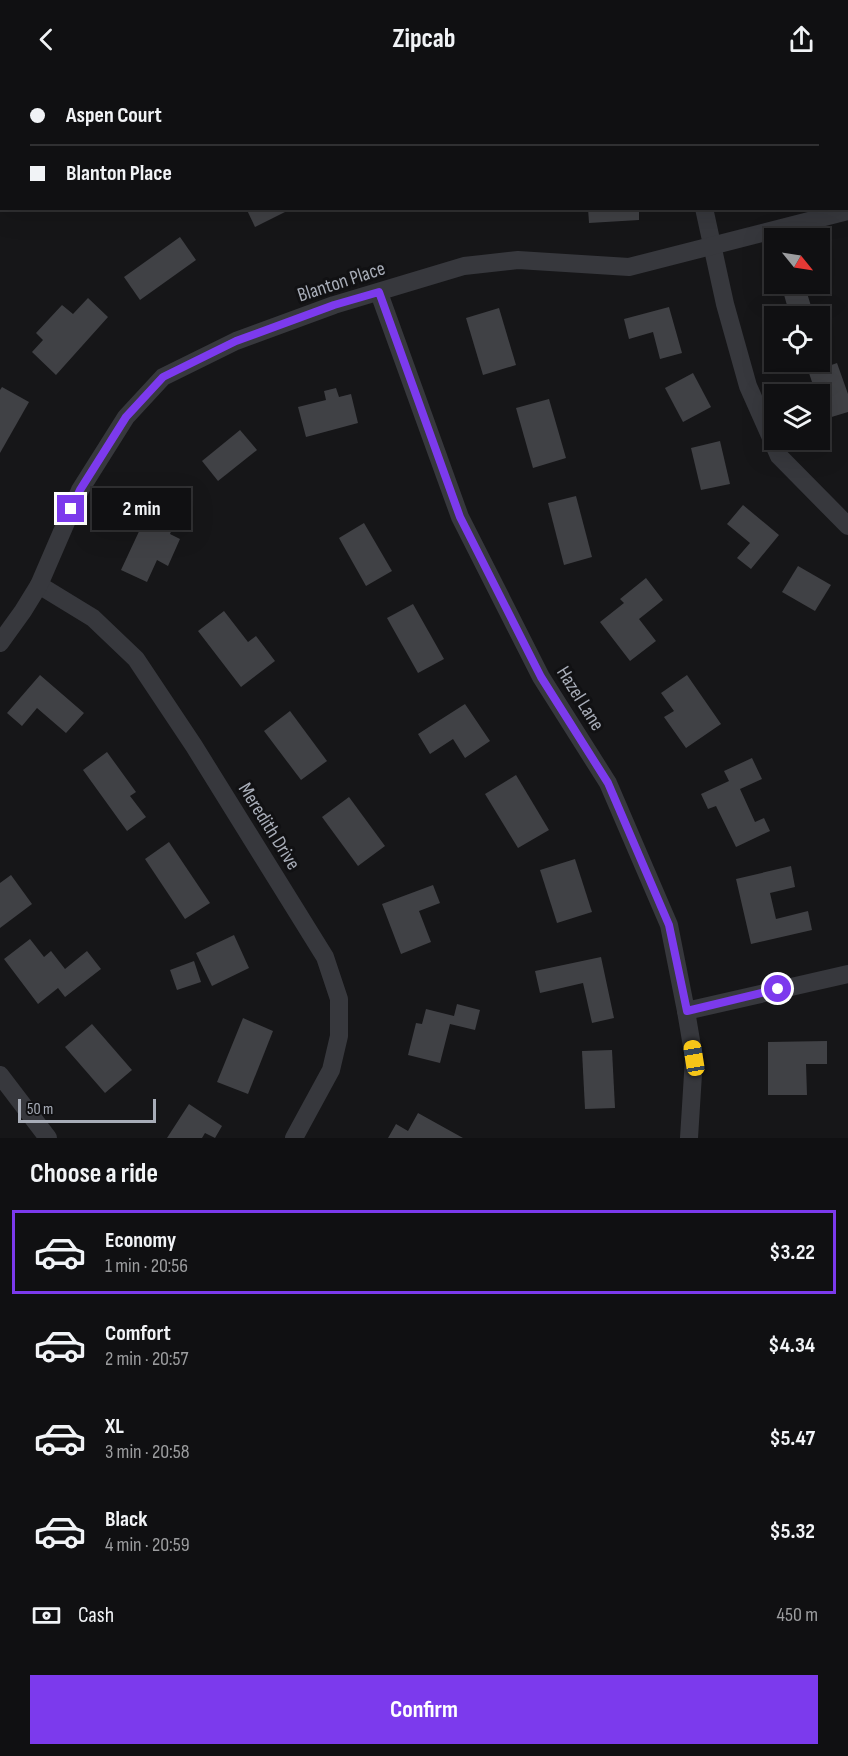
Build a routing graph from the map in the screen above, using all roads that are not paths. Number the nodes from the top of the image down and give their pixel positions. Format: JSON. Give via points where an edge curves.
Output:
{"nodes":[{"id":1,"x":704,"y":210,"type":"edge"},
{"id":2,"x":848,"y":211,"type":"edge"},
{"id":3,"x":711,"y":245,"type":"junction"},
{"id":4,"x":379,"y":292,"type":"junction"},
{"id":5,"x":848,"y":526,"type":"edge"},
{"id":6,"x":39,"y":585,"type":"junction"},
{"id":7,"x":0,"y":643,"type":"edge"},
{"id":8,"x":848,"y":974,"type":"edge"},
{"id":9,"x":687,"y":1011,"type":"junction"},
{"id":10,"x":0,"y":1075,"type":"edge"},
{"id":11,"x":48,"y":1138,"type":"edge"},
{"id":12,"x":294,"y":1138,"type":"edge"},
{"id":13,"x":689,"y":1138,"type":"edge"}],
"edges":[{"from":1,"to":3,"type":"street"},
{"from":2,"to":3,"type":"street","name":"Blanton Place"},
{"from":3,"to":4,"type":"street","name":"Blanton Place","via":[[630,267],[518,260],[464,266]]},
{"from":3,"to":5,"type":"street","via":[[748,386],[779,456]]},
{"from":4,"to":6,"type":"street","name":"Blanton Place","via":[[236,341],[163,377],[126,417],[80,490]]},
{"from":4,"to":9,"type":"street","name":"Hazel Lane","via":[[460,517],[541,677],[608,783],[669,925]]},
{"from":6,"to":7,"type":"street","name":"Blanton Place"},
{"from":6,"to":12,"type":"street","name":"Meredith Drive","via":[[93,618],[136,659],[325,957],[339,999],[339,1036],[331,1070]]},
{"from":8,"to":9,"type":"street"},
{"from":9,"to":13,"type":"street","name":"Hazel Lane","via":[[694,1058]]},
{"from":10,"to":11,"type":"street"}]}
